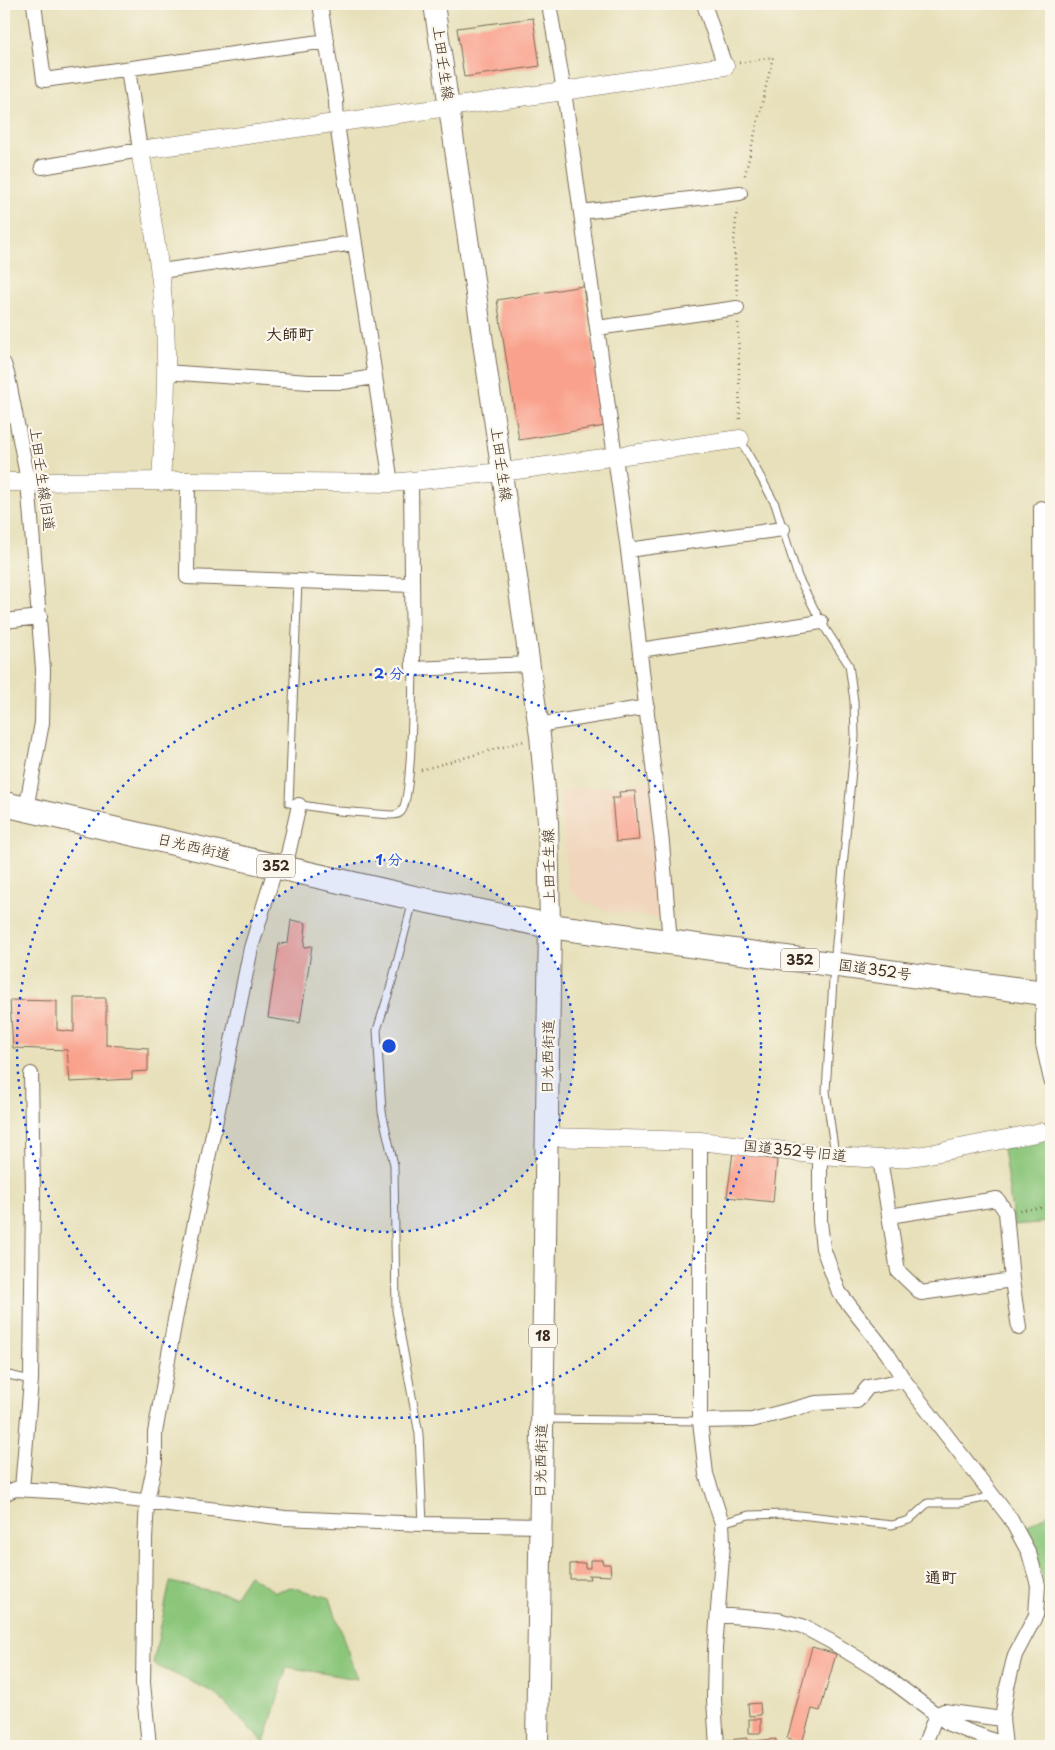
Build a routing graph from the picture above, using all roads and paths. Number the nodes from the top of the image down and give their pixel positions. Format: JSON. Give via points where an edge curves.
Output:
{"nodes":[{"id":1,"x":34,"y":4,"type":"edge"},
{"id":2,"x":320,"y":4,"type":"edge"},
{"id":3,"x":434,"y":4,"type":"edge"},
{"id":4,"x":549,"y":4,"type":"edge"},
{"id":5,"x":704,"y":4,"type":"edge"},
{"id":6,"x":326,"y":41,"type":"junction"},
{"id":7,"x":725,"y":66,"type":"junction"},
{"id":8,"x":128,"y":69,"type":"junction"},
{"id":9,"x":564,"y":91,"type":"junction"},
{"id":10,"x":449,"y":107,"type":"junction"},
{"id":11,"x":337,"y":124,"type":"junction"},
{"id":12,"x":140,"y":150,"type":"junction"},
{"id":13,"x":42,"y":167,"type":"dead end"},
{"id":14,"x":740,"y":193,"type":"junction"},
{"id":15,"x":581,"y":212,"type":"junction"},
{"id":16,"x":354,"y":243,"type":"junction"},
{"id":17,"x":161,"y":271,"type":"junction"},
{"id":18,"x":737,"y":308,"type":"junction"},
{"id":19,"x":597,"y":328,"type":"junction"},
{"id":20,"x":4,"y":364,"type":"edge"},
{"id":21,"x":165,"y":372,"type":"junction"},
{"id":22,"x":374,"y":377,"type":"junction"},
{"id":23,"x":740,"y":439,"type":"junction"},
{"id":24,"x":615,"y":456,"type":"junction"},
{"id":25,"x":502,"y":472,"type":"junction"},
{"id":26,"x":28,"y":481,"type":"junction"},
{"id":27,"x":188,"y":481,"type":"junction"},
{"id":28,"x":4,"y":482,"type":"edge"},
{"id":29,"x":161,"y":482,"type":"junction"},
{"id":30,"x":411,"y":482,"type":"junction"},
{"id":31,"x":391,"y":484,"type":"junction"},
{"id":32,"x":1040,"y":508,"type":"dead end"},
{"id":33,"x":783,"y":529,"type":"junction"},
{"id":34,"x":628,"y":550,"type":"junction"},
{"id":35,"x":298,"y":581,"type":"junction"},
{"id":36,"x":412,"y":585,"type":"junction"},
{"id":37,"x":40,"y":617,"type":"junction"},
{"id":38,"x":4,"y":621,"type":"edge"},
{"id":39,"x":821,"y":622,"type":"junction"},
{"id":40,"x":640,"y":650,"type":"junction"},
{"id":41,"x":529,"y":664,"type":"junction"},
{"id":42,"x":413,"y":669,"type":"junction"},
{"id":43,"x":647,"y":707,"type":"junction"},
{"id":44,"x":539,"y":730,"type":"junction"},
{"id":45,"x":410,"y":770,"type":"junction"},
{"id":46,"x":299,"y":805,"type":"junction"},
{"id":47,"x":15,"y":806,"type":"edge"},
{"id":48,"x":280,"y":867,"type":"junction"},
{"id":49,"x":414,"y":898,"type":"junction"},
{"id":50,"x":550,"y":926,"type":"junction"},
{"id":51,"x":670,"y":943,"type":"junction"},
{"id":52,"x":834,"y":965,"type":"junction"},
{"id":53,"x":1047,"y":993,"type":"edge"},
{"id":54,"x":31,"y":1074,"type":"dead end"},
{"id":55,"x":1051,"y":1080,"type":"edge"},
{"id":56,"x":1046,"y":1130,"type":"edge"},
{"id":57,"x":546,"y":1137,"type":"junction"},
{"id":58,"x":700,"y":1141,"type":"junction"},
{"id":59,"x":828,"y":1156,"type":"junction"},
{"id":60,"x":880,"y":1158,"type":"junction"},
{"id":61,"x":1051,"y":1207,"type":"edge"},
{"id":62,"x":1006,"y":1212,"type":"junction"},
{"id":63,"x":889,"y":1216,"type":"junction"},
{"id":64,"x":1012,"y":1280,"type":"junction"},
{"id":65,"x":1019,"y":1328,"type":"dead end"},
{"id":66,"x":4,"y":1374,"type":"edge"},
{"id":67,"x":31,"y":1380,"type":"junction"},
{"id":68,"x":904,"y":1380,"type":"junction"},
{"id":69,"x":542,"y":1419,"type":"junction"},
{"id":70,"x":700,"y":1421,"type":"junction"},
{"id":71,"x":22,"y":1489,"type":"junction"},
{"id":72,"x":4,"y":1494,"type":"edge"},
{"id":73,"x":994,"y":1496,"type":"junction"},
{"id":74,"x":147,"y":1501,"type":"junction"},
{"id":75,"x":423,"y":1524,"type":"junction"},
{"id":76,"x":722,"y":1524,"type":"junction"},
{"id":77,"x":540,"y":1526,"type":"junction"},
{"id":78,"x":718,"y":1615,"type":"junction"},
{"id":79,"x":936,"y":1715,"type":"junction"},
{"id":80,"x":1002,"y":1719,"type":"junction"},
{"id":81,"x":149,"y":1746,"type":"edge"},
{"id":82,"x":537,"y":1746,"type":"edge"},
{"id":83,"x":717,"y":1746,"type":"edge"},
{"id":84,"x":924,"y":1746,"type":"edge"},
{"id":85,"x":1005,"y":1746,"type":"edge"}],
"edges":[{"from":1,"to":8,"type":"street","via":[[44,80]]},
{"from":2,"to":6,"type":"street"},
{"from":3,"to":10,"type":"main road","name":"上田壬生線"},
{"from":4,"to":9,"type":"street"},
{"from":5,"to":7,"type":"street"},
{"from":6,"to":8,"type":"street"},
{"from":6,"to":11,"type":"street"},
{"from":7,"to":9,"type":"street"},
{"from":7,"to":14,"type":"path","via":[[773,57]]},
{"from":8,"to":12,"type":"street"},
{"from":9,"to":10,"type":"street"},
{"from":9,"to":15,"type":"street"},
{"from":10,"to":11,"type":"street"},
{"from":10,"to":25,"type":"main road","name":"上田壬生線"},
{"from":11,"to":12,"type":"street"},
{"from":11,"to":16,"type":"street"},
{"from":12,"to":13,"type":"street"},
{"from":12,"to":17,"type":"street"},
{"from":14,"to":15,"type":"street"},
{"from":14,"to":18,"type":"path","via":[[734,242]]},
{"from":15,"to":19,"type":"street"},
{"from":16,"to":17,"type":"street"},
{"from":16,"to":22,"type":"street"},
{"from":17,"to":21,"type":"street"},
{"from":18,"to":19,"type":"street"},
{"from":18,"to":23,"type":"path"},
{"from":19,"to":24,"type":"street"},
{"from":20,"to":26,"type":"street","name":"上田壬生線旧道"},
{"from":21,"to":22,"type":"street","via":[[309,382],[343,382]]},
{"from":21,"to":29,"type":"street"},
{"from":22,"to":31,"type":"street"},
{"from":23,"to":24,"type":"street"},
{"from":23,"to":33,"type":"lane","via":[[775,504]]},
{"from":24,"to":25,"type":"street"},
{"from":24,"to":34,"type":"street"},
{"from":25,"to":30,"type":"street"},
{"from":25,"to":41,"type":"main road","name":"上田壬生線"},
{"from":26,"to":28,"type":"street"},
{"from":26,"to":29,"type":"street"},
{"from":26,"to":37,"type":"street","name":"上田壬生線旧道"},
{"from":27,"to":29,"type":"street"},
{"from":27,"to":31,"type":"street"},
{"from":27,"to":35,"type":"street","via":[[187,577]]},
{"from":30,"to":31,"type":"street"},
{"from":30,"to":36,"type":"street"},
{"from":32,"to":53,"type":"street"},
{"from":33,"to":34,"type":"street"},
{"from":33,"to":39,"type":"lane","via":[[798,577]]},
{"from":34,"to":40,"type":"street"},
{"from":35,"to":36,"type":"street"},
{"from":35,"to":46,"type":"lane","via":[[290,803]]},
{"from":36,"to":42,"type":"street"},
{"from":37,"to":38,"type":"street"},
{"from":37,"to":47,"type":"street","name":"上田壬生線旧道","via":[[42,723]]},
{"from":39,"to":40,"type":"street"},
{"from":39,"to":52,"type":"lane","via":[[848,665],[854,701],[855,737]]},
{"from":40,"to":43,"type":"street"},
{"from":41,"to":42,"type":"street"},
{"from":41,"to":44,"type":"main road","name":"上田壬生線"},
{"from":42,"to":45,"type":"lane"},
{"from":43,"to":44,"type":"street"},
{"from":43,"to":51,"type":"street"},
{"from":44,"to":45,"type":"path","via":[[424,770]]},
{"from":44,"to":50,"type":"main road","name":"上田壬生線","via":[[548,821]]},
{"from":45,"to":46,"type":"lane","via":[[405,806],[398,815]]},
{"from":46,"to":48,"type":"street"},
{"from":47,"to":48,"type":"highway","name":"日光西街道","number":"352"},
{"from":48,"to":49,"type":"highway","name":"日光西街道","number":"352"},
{"from":48,"to":74,"type":"street","via":[[252,948],[175,1320]]},
{"from":49,"to":50,"type":"highway","name":"日光西街道","number":"352"},
{"from":49,"to":75,"type":"lane","via":[[378,1030],[382,1112],[394,1165],[396,1310],[419,1434]]},
{"from":50,"to":51,"type":"highway","name":"国道352号","number":"352"},
{"from":50,"to":57,"type":"main road","name":"日光西街道","number":"18"},
{"from":51,"to":52,"type":"highway","name":"国道352号","number":"352"},
{"from":52,"to":53,"type":"highway","name":"国道352号","number":"352"},
{"from":52,"to":59,"type":"lane","via":[[826,1091]]},
{"from":53,"to":55,"type":"street","via":[[1043,1044]]},
{"from":54,"to":67,"type":"street"},
{"from":56,"to":60,"type":"street","name":"国道352号旧道","via":[[924,1155]]},
{"from":57,"to":58,"type":"street","name":"国道352号旧道"},
{"from":57,"to":69,"type":"main road","name":"日光西街道","number":"18"},
{"from":58,"to":59,"type":"street","name":"国道352号旧道"},
{"from":58,"to":70,"type":"street"},
{"from":59,"to":60,"type":"street","name":"国道352号旧道"},
{"from":59,"to":68,"type":"street","via":[[820,1221],[827,1262],[839,1292]]},
{"from":60,"to":63,"type":"street"},
{"from":61,"to":62,"type":"path"},
{"from":62,"to":63,"type":"street","via":[[997,1199]]},
{"from":62,"to":64,"type":"street"},
{"from":63,"to":64,"type":"street","via":[[898,1271],[921,1293]]},
{"from":64,"to":65,"type":"street"},
{"from":66,"to":67,"type":"lane"},
{"from":67,"to":71,"type":"street"},
{"from":68,"to":70,"type":"street","via":[[868,1388],[857,1401],[816,1403],[752,1420]]},
{"from":68,"to":73,"type":"street"},
{"from":69,"to":70,"type":"lane"},
{"from":69,"to":77,"type":"main road","name":"日光西街道","number":"18"},
{"from":70,"to":76,"type":"street","via":[[706,1474]]},
{"from":71,"to":72,"type":"street"},
{"from":71,"to":74,"type":"street"},
{"from":73,"to":76,"type":"lane","via":[[960,1503],[928,1503],[908,1520],[892,1525],[790,1514],[749,1515]]},
{"from":73,"to":80,"type":"street","via":[[1028,1549],[1038,1585],[1036,1615],[1015,1655]]},
{"from":74,"to":75,"type":"street","via":[[285,1518]]},
{"from":74,"to":81,"type":"street","via":[[143,1683]]},
{"from":75,"to":77,"type":"street"},
{"from":76,"to":78,"type":"street"},
{"from":77,"to":82,"type":"main road","name":"日光西街道","number":"18"},
{"from":78,"to":79,"type":"street","via":[[778,1620],[802,1626],[880,1672]]},
{"from":78,"to":83,"type":"street","via":[[714,1699]]},
{"from":79,"to":80,"type":"street","via":[[944,1710]]},
{"from":79,"to":84,"type":"street"},
{"from":79,"to":85,"type":"street","via":[[949,1724]]},
{"from":80,"to":85,"type":"street"}]}
